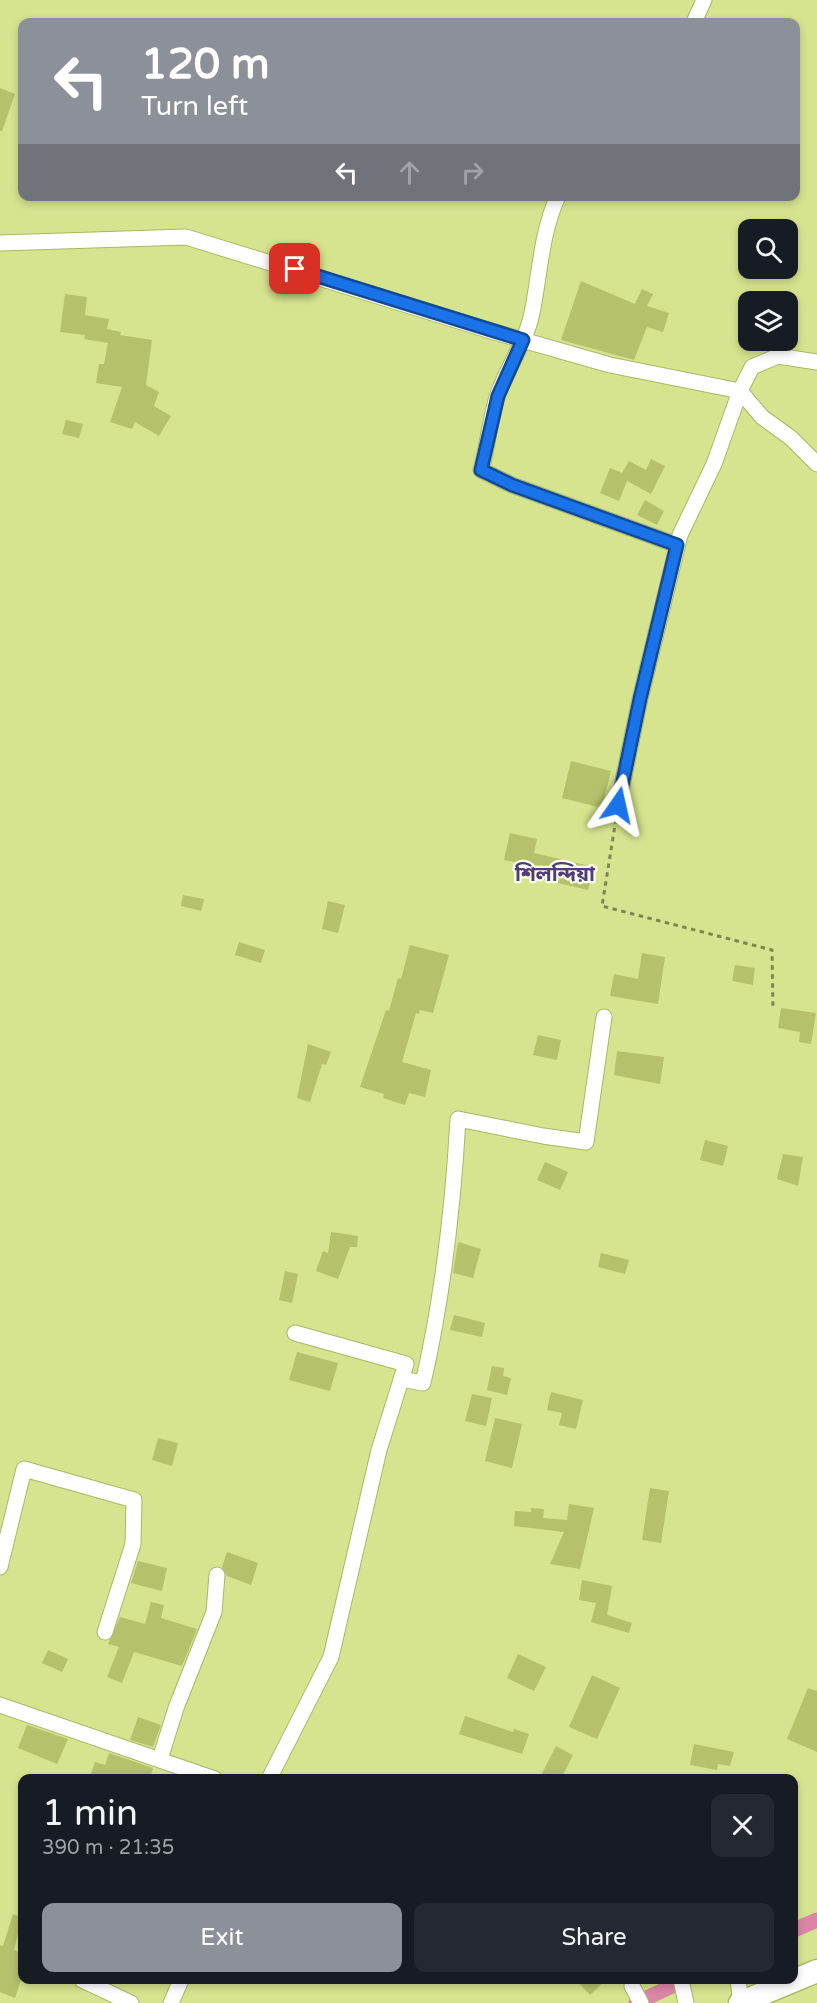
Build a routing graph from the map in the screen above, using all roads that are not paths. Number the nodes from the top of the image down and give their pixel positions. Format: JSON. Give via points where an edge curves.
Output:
{"nodes":[{"id":1,"x":704,"y":0,"type":"edge"},
{"id":2,"x":696,"y":18,"type":"edge"},
{"id":3,"x":556,"y":201,"type":"edge"},
{"id":4,"x":0,"y":243,"type":"edge"},
{"id":5,"x":523,"y":340,"type":"junction"},
{"id":6,"x":817,"y":362,"type":"edge"},
{"id":7,"x":740,"y":391,"type":"junction"},
{"id":8,"x":817,"y":464,"type":"edge"},
{"id":9,"x":677,"y":545,"type":"junction"},
{"id":10,"x":618,"y":805,"type":"road end"},
{"id":11,"x":604,"y":1017,"type":"dead end"},
{"id":12,"x":294,"y":1333,"type":"dead end"},
{"id":13,"x":401,"y":1379,"type":"junction"},
{"id":14,"x":0,"y":1567,"type":"edge"},
{"id":15,"x":217,"y":1575,"type":"dead end"},
{"id":16,"x":105,"y":1632,"type":"dead end"},
{"id":17,"x":0,"y":1705,"type":"edge"},
{"id":18,"x":160,"y":1760,"type":"junction"},
{"id":19,"x":201,"y":1774,"type":"edge"},
{"id":20,"x":272,"y":1774,"type":"edge"},
{"id":21,"x":817,"y":1971,"type":"edge"},
{"id":22,"x":798,"y":1979,"type":"edge"},
{"id":23,"x":91,"y":1984,"type":"edge"},
{"id":24,"x":179,"y":1984,"type":"edge"},
{"id":25,"x":682,"y":1984,"type":"edge"},
{"id":26,"x":739,"y":1984,"type":"edge"},
{"id":27,"x":786,"y":1984,"type":"edge"},
{"id":28,"x":632,"y":1986,"type":"dead end"},
{"id":29,"x":686,"y":2000,"type":"edge"},
{"id":30,"x":131,"y":2003,"type":"edge"},
{"id":31,"x":171,"y":2003,"type":"edge"},
{"id":32,"x":641,"y":2003,"type":"edge"},
{"id":33,"x":741,"y":2003,"type":"edge"}],
"edges":[{"from":1,"to":2,"type":"street"},
{"from":3,"to":5,"type":"street"},
{"from":4,"to":5,"type":"street","via":[[186,237]]},
{"from":5,"to":7,"type":"street","via":[[610,365]]},
{"from":5,"to":9,"type":"street","via":[[498,396],[481,470]]},
{"from":6,"to":7,"type":"street","via":[[778,356],[752,367]]},
{"from":7,"to":8,"type":"street","via":[[762,417]]},
{"from":7,"to":9,"type":"street","via":[[714,464]]},
{"from":9,"to":10,"type":"street"},
{"from":11,"to":13,"type":"street","via":[[586,1142],[458,1119],[453,1198],[436,1328],[423,1383]]},
{"from":12,"to":13,"type":"street","via":[[406,1364]]},
{"from":13,"to":20,"type":"street","via":[[379,1450],[331,1657]]},
{"from":14,"to":16,"type":"street","via":[[24,1469],[134,1500],[133,1544]]},
{"from":15,"to":18,"type":"street","via":[[214,1612]]},
{"from":17,"to":18,"type":"street"},
{"from":18,"to":19,"type":"street"},
{"from":21,"to":22,"type":"main road"},
{"from":23,"to":30,"type":"street"},
{"from":24,"to":31,"type":"street"},
{"from":25,"to":29,"type":"street"},
{"from":26,"to":33,"type":"street"},
{"from":27,"to":33,"type":"main road"},
{"from":28,"to":32,"type":"street"}]}
